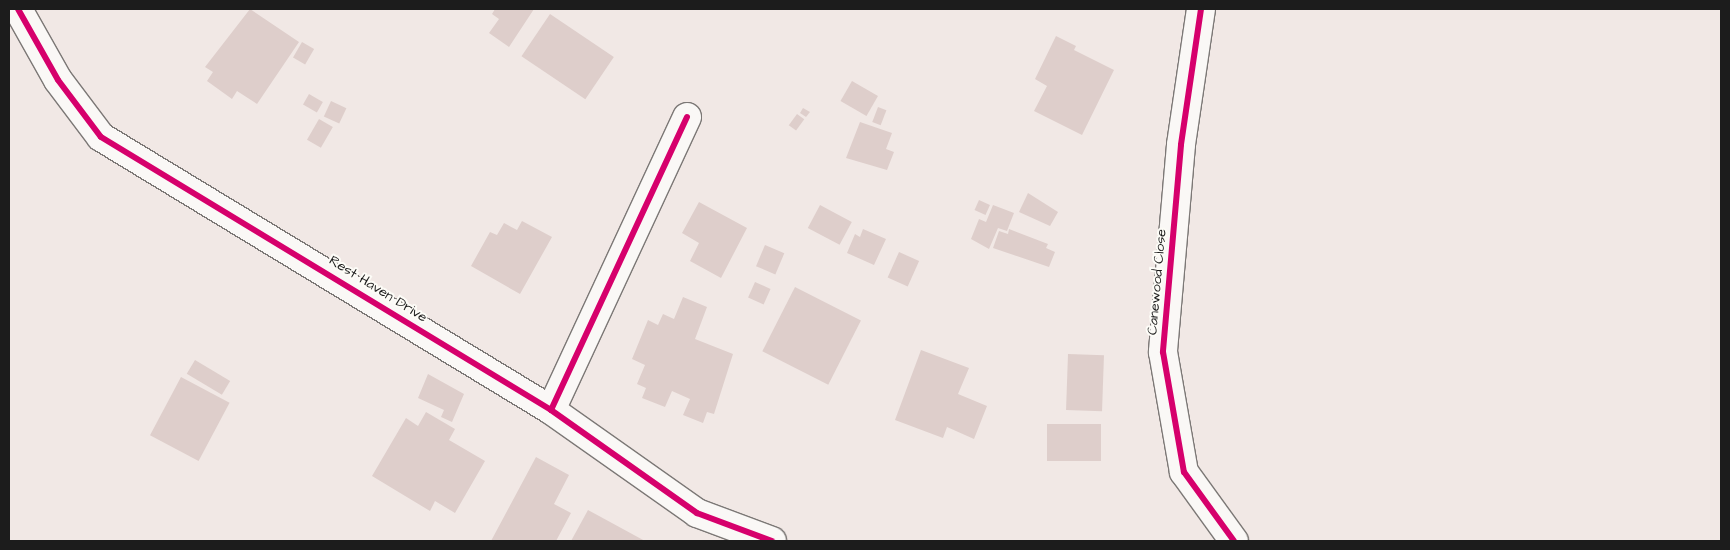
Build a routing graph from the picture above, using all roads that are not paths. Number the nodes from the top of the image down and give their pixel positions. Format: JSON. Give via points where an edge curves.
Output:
{"nodes":[{"id":1,"x":18,"y":9,"type":"edge"},
{"id":2,"x":1202,"y":9,"type":"edge"},
{"id":3,"x":687,"y":117,"type":"dead end"},
{"id":4,"x":551,"y":410,"type":"junction"},
{"id":5,"x":772,"y":541,"type":"edge"},
{"id":6,"x":1234,"y":541,"type":"edge"}],
"edges":[{"from":1,"to":4,"type":"street","name":"Rest Haven Drive","via":[[58,80],[101,137]]},
{"from":2,"to":6,"type":"street","name":"Canewood Close","via":[[1181,145],[1163,352],[1184,472]]},
{"from":3,"to":4,"type":"street"},
{"from":4,"to":5,"type":"street","name":"Rest Haven Drive","via":[[697,513]]}]}
